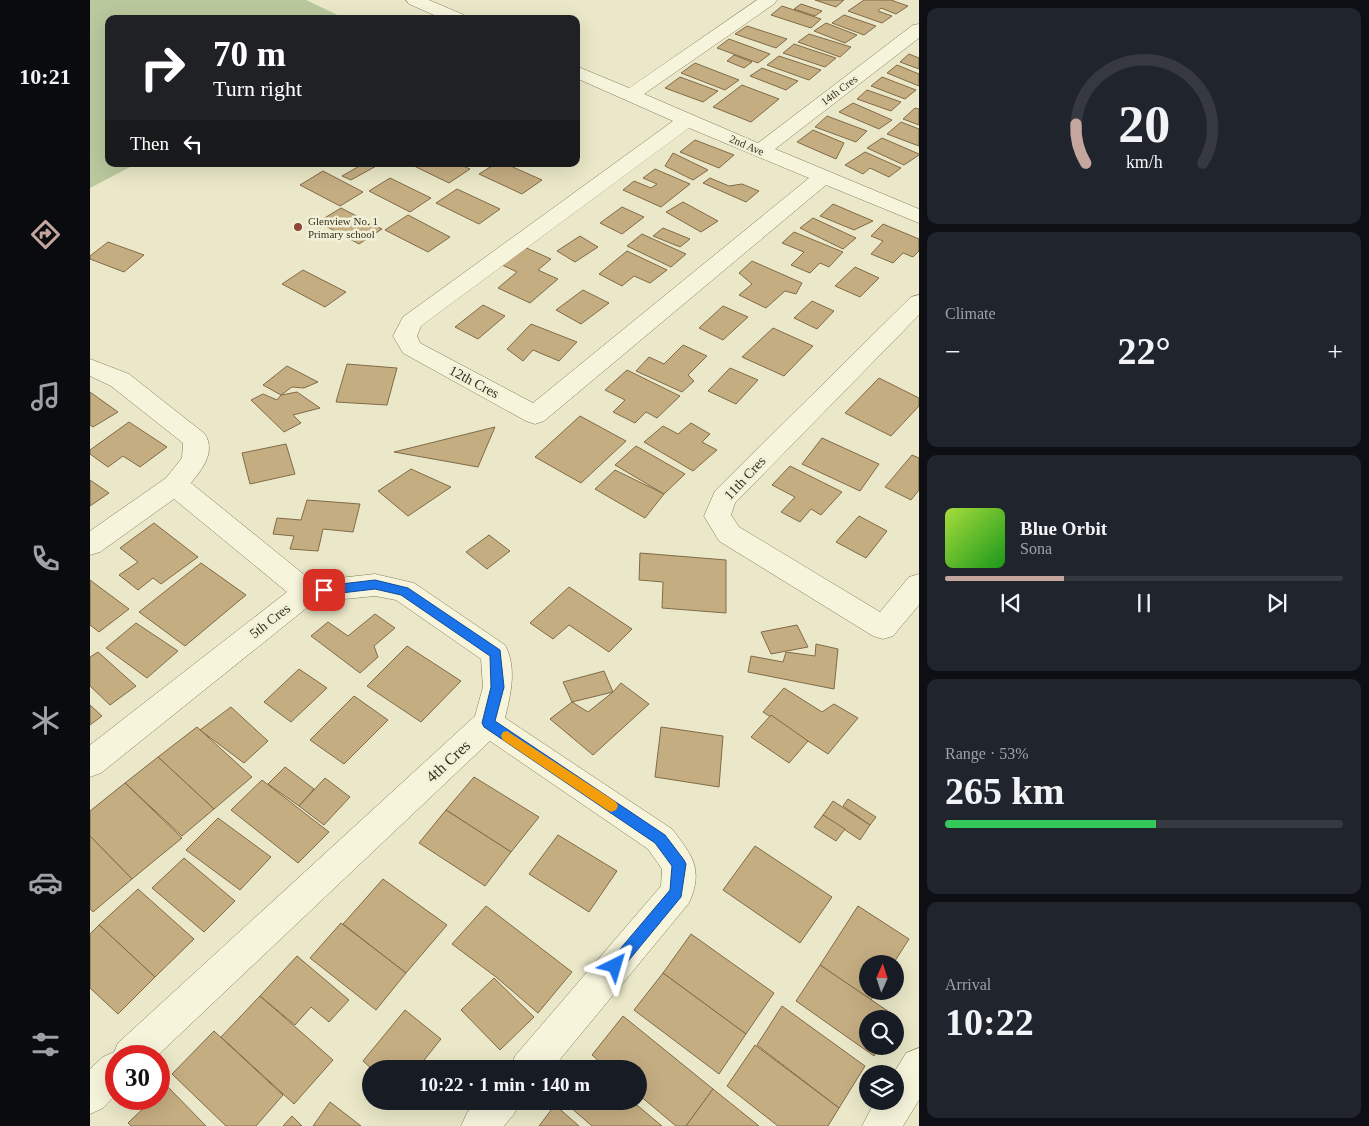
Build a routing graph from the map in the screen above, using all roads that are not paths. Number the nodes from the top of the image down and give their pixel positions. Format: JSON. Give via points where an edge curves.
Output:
{"nodes":[{"id":1,"x":415,"y":0,"type":"edge"},
{"id":2,"x":768,"y":0,"type":"edge"},
{"id":3,"x":449,"y":15,"type":"edge"},
{"id":4,"x":919,"y":29,"type":"edge"},
{"id":5,"x":580,"y":73,"type":"edge"},
{"id":6,"x":631,"y":96,"type":"junction"},
{"id":7,"x":686,"y":120,"type":"junction"},
{"id":8,"x":760,"y":151,"type":"junction"},
{"id":9,"x":822,"y":178,"type":"junction"},
{"id":10,"x":914,"y":209,"type":"edge"},
{"id":11,"x":919,"y":302,"type":"edge"},
{"id":12,"x":90,"y":367,"type":"edge"},
{"id":13,"x":175,"y":485,"type":"junction"},
{"id":14,"x":90,"y":545,"type":"edge"},
{"id":15,"x":919,"y":585,"type":"edge"},
{"id":16,"x":307,"y":592,"type":"junction"},
{"id":17,"x":488,"y":723,"type":"junction"},
{"id":18,"x":90,"y":763,"type":"edge"},
{"id":19,"x":144,"y":1045,"type":"edge"},
{"id":20,"x":536,"y":1060,"type":"edge"},
{"id":21,"x":919,"y":1066,"type":"edge"},
{"id":22,"x":105,"y":1081,"type":"edge"},
{"id":23,"x":90,"y":1095,"type":"edge"},
{"id":24,"x":493,"y":1110,"type":"edge"},
{"id":25,"x":480,"y":1126,"type":"edge"},
{"id":26,"x":881,"y":1126,"type":"edge"}],
"edges":[{"from":1,"to":3,"type":"street"},
{"from":2,"to":6,"type":"street"},
{"from":4,"to":8,"type":"street","name":"14th Cres"},
{"from":5,"to":6,"type":"street","name":"2nd Ave"},
{"from":6,"to":7,"type":"street","name":"2nd Ave"},
{"from":7,"to":8,"type":"street","name":"2nd Ave"},
{"from":7,"to":9,"type":"street","name":"12th Cres","via":[[411,322],[405,336],[411,348],[535,415]]},
{"from":8,"to":9,"type":"street","name":"2nd Ave"},
{"from":9,"to":10,"type":"street","name":"2nd Ave"},
{"from":11,"to":15,"type":"street","name":"11th Cres","via":[[724,498],[717,516],[728,534],[883,628]]},
{"from":12,"to":13,"type":"street","via":[[120,380],[196,440],[195,460]]},
{"from":13,"to":14,"type":"street"},
{"from":13,"to":16,"type":"street"},
{"from":16,"to":17,"type":"street","via":[[375,585],[404,591],[496,653],[498,687]]},
{"from":16,"to":18,"type":"street","name":"5th Cres"},
{"from":17,"to":19,"type":"street","name":"4th Cres"},
{"from":17,"to":20,"type":"street","via":[[660,839],[679,864],[676,892]]},
{"from":21,"to":26,"type":"street"},
{"from":22,"to":23,"type":"street"},
{"from":24,"to":25,"type":"street"}]}
